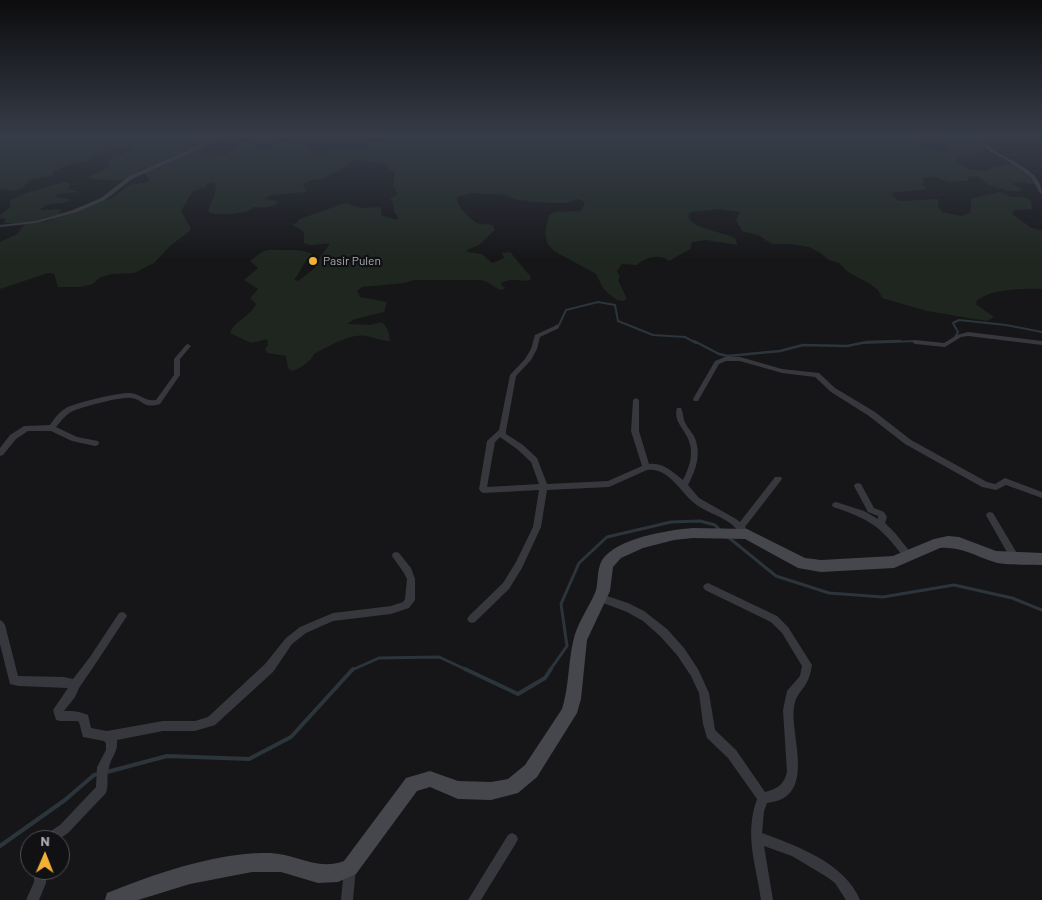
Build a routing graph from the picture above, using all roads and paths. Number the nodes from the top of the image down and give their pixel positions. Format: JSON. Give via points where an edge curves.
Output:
{"nodes":[{"id":1,"x":130,"y":178,"type":"edge"},
{"id":2,"x":1034,"y":178,"type":"edge"},
{"id":3,"x":1042,"y":193,"type":"edge"},
{"id":4,"x":0,"y":226,"type":"edge"},
{"id":5,"x":557,"y":327,"type":"dead end"},
{"id":6,"x":915,"y":342,"type":"dead end"},
{"id":7,"x":1042,"y":342,"type":"edge"},
{"id":8,"x":188,"y":346,"type":"dead end"},
{"id":9,"x":696,"y":399,"type":"dead end"},
{"id":10,"x":636,"y":400,"type":"dead end"},
{"id":11,"x":679,"y":410,"type":"dead end"},
{"id":12,"x":52,"y":428,"type":"junction"},
{"id":13,"x":502,"y":432,"type":"junction"},
{"id":14,"x":95,"y":444,"type":"dead end"},
{"id":15,"x":0,"y":453,"type":"edge"},
{"id":16,"x":646,"y":467,"type":"junction"},
{"id":17,"x":778,"y":479,"type":"dead end"},
{"id":18,"x":684,"y":486,"type":"junction"},
{"id":19,"x":858,"y":486,"type":"dead end"},
{"id":20,"x":544,"y":487,"type":"junction"},
{"id":21,"x":1042,"y":495,"type":"edge"},
{"id":22,"x":836,"y":505,"type":"dead end"},
{"id":23,"x":990,"y":515,"type":"dead end"},
{"id":24,"x":881,"y":523,"type":"junction"},
{"id":25,"x":743,"y":532,"type":"junction"},
{"id":26,"x":396,"y":556,"type":"dead end"},
{"id":27,"x":908,"y":556,"type":"junction"},
{"id":28,"x":1015,"y":558,"type":"junction"},
{"id":29,"x":1042,"y":559,"type":"edge"},
{"id":30,"x":708,"y":587,"type":"dead end"},
{"id":31,"x":601,"y":598,"type":"junction"},
{"id":32,"x":122,"y":616,"type":"dead end"},
{"id":33,"x":472,"y":619,"type":"dead end"},
{"id":34,"x":0,"y":625,"type":"edge"},
{"id":35,"x":75,"y":684,"type":"junction"},
{"id":36,"x":108,"y":736,"type":"junction"},
{"id":37,"x":763,"y":798,"type":"junction"},
{"id":38,"x":61,"y":830,"type":"edge"},
{"id":39,"x":756,"y":837,"type":"junction"},
{"id":40,"x":512,"y":839,"type":"dead end"},
{"id":41,"x":350,"y":868,"type":"junction"},
{"id":42,"x":40,"y":880,"type":"edge"},
{"id":43,"x":32,"y":900,"type":"edge"},
{"id":44,"x":114,"y":900,"type":"edge"},
{"id":45,"x":348,"y":900,"type":"edge"},
{"id":46,"x":474,"y":900,"type":"edge"},
{"id":47,"x":768,"y":900,"type":"edge"},
{"id":48,"x":854,"y":900,"type":"edge"}],
"edges":[{"from":1,"to":4,"type":"street","via":[[104,199],[75,211],[36,222]]},
{"from":2,"to":3,"type":"street"},
{"from":5,"to":13,"type":"street","via":[[537,336],[528,360],[513,375]]},
{"from":6,"to":7,"type":"street","via":[[944,345],[968,334]]},
{"from":8,"to":12,"type":"street","via":[[178,359],[177,375],[160,401],[146,404],[133,395],[119,395],[73,408]]},
{"from":9,"to":21,"type":"street","via":[[717,363],[726,359],[819,375],[833,390],[908,442],[985,485],[996,487],[1006,481]]},
{"from":10,"to":16,"type":"street","via":[[635,432]]},
{"from":11,"to":18,"type":"street","via":[[682,425],[692,440],[695,458]]},
{"from":12,"to":14,"type":"street"},
{"from":12,"to":15,"type":"street","via":[[22,430],[8,441]]},
{"from":13,"to":20,"type":"street","via":[[534,460]]},
{"from":13,"to":20,"type":"street","via":[[491,441],[483,489]]},
{"from":16,"to":18,"type":"street","via":[[660,468]]},
{"from":16,"to":20,"type":"street","via":[[609,484]]},
{"from":17,"to":25,"type":"street"},
{"from":18,"to":25,"type":"street","via":[[696,500],[733,521]]},
{"from":19,"to":24,"type":"street","via":[[871,510],[883,517]]},
{"from":20,"to":33,"type":"street","via":[[537,527],[519,565],[506,586]]},
{"from":22,"to":24,"type":"street"},
{"from":23,"to":28,"type":"street"},
{"from":24,"to":27,"type":"street"},
{"from":25,"to":27,"type":"street","via":[[811,565],[881,564]]},
{"from":25,"to":31,"type":"street","via":[[693,533],[660,538],[616,554],[604,569]]},
{"from":26,"to":36,"type":"street","via":[[411,579],[410,600],[406,604],[391,610],[333,617],[303,630],[289,641],[269,668],[211,721]]},
{"from":27,"to":28,"type":"street","via":[[939,543],[951,542],[996,557]]},
{"from":28,"to":29,"type":"street"},
{"from":30,"to":37,"type":"street","via":[[774,619],[785,630],[807,665],[788,710],[793,772],[790,783],[780,794]]},
{"from":31,"to":37,"type":"street","via":[[628,607],[663,631],[698,676],[707,702],[710,734],[732,754]]},
{"from":31,"to":41,"type":"street","via":[[580,640],[569,713],[531,771],[512,786],[491,791],[458,790],[430,779],[412,784]]},
{"from":32,"to":35,"type":"street"},
{"from":34,"to":35,"type":"street","via":[[15,680]]},
{"from":35,"to":36,"type":"street","via":[[59,713],[81,716],[86,733]]},
{"from":36,"to":38,"type":"street","via":[[112,746],[103,767],[103,786]]},
{"from":37,"to":39,"type":"street","via":[[758,810]]},
{"from":39,"to":47,"type":"street"},
{"from":39,"to":48,"type":"street","via":[[790,848],[831,873]]},
{"from":40,"to":46,"type":"street"},
{"from":41,"to":44,"type":"street","via":[[326,876],[268,862],[242,865],[149,887]]},
{"from":41,"to":45,"type":"street"},
{"from":42,"to":43,"type":"street"}]}
